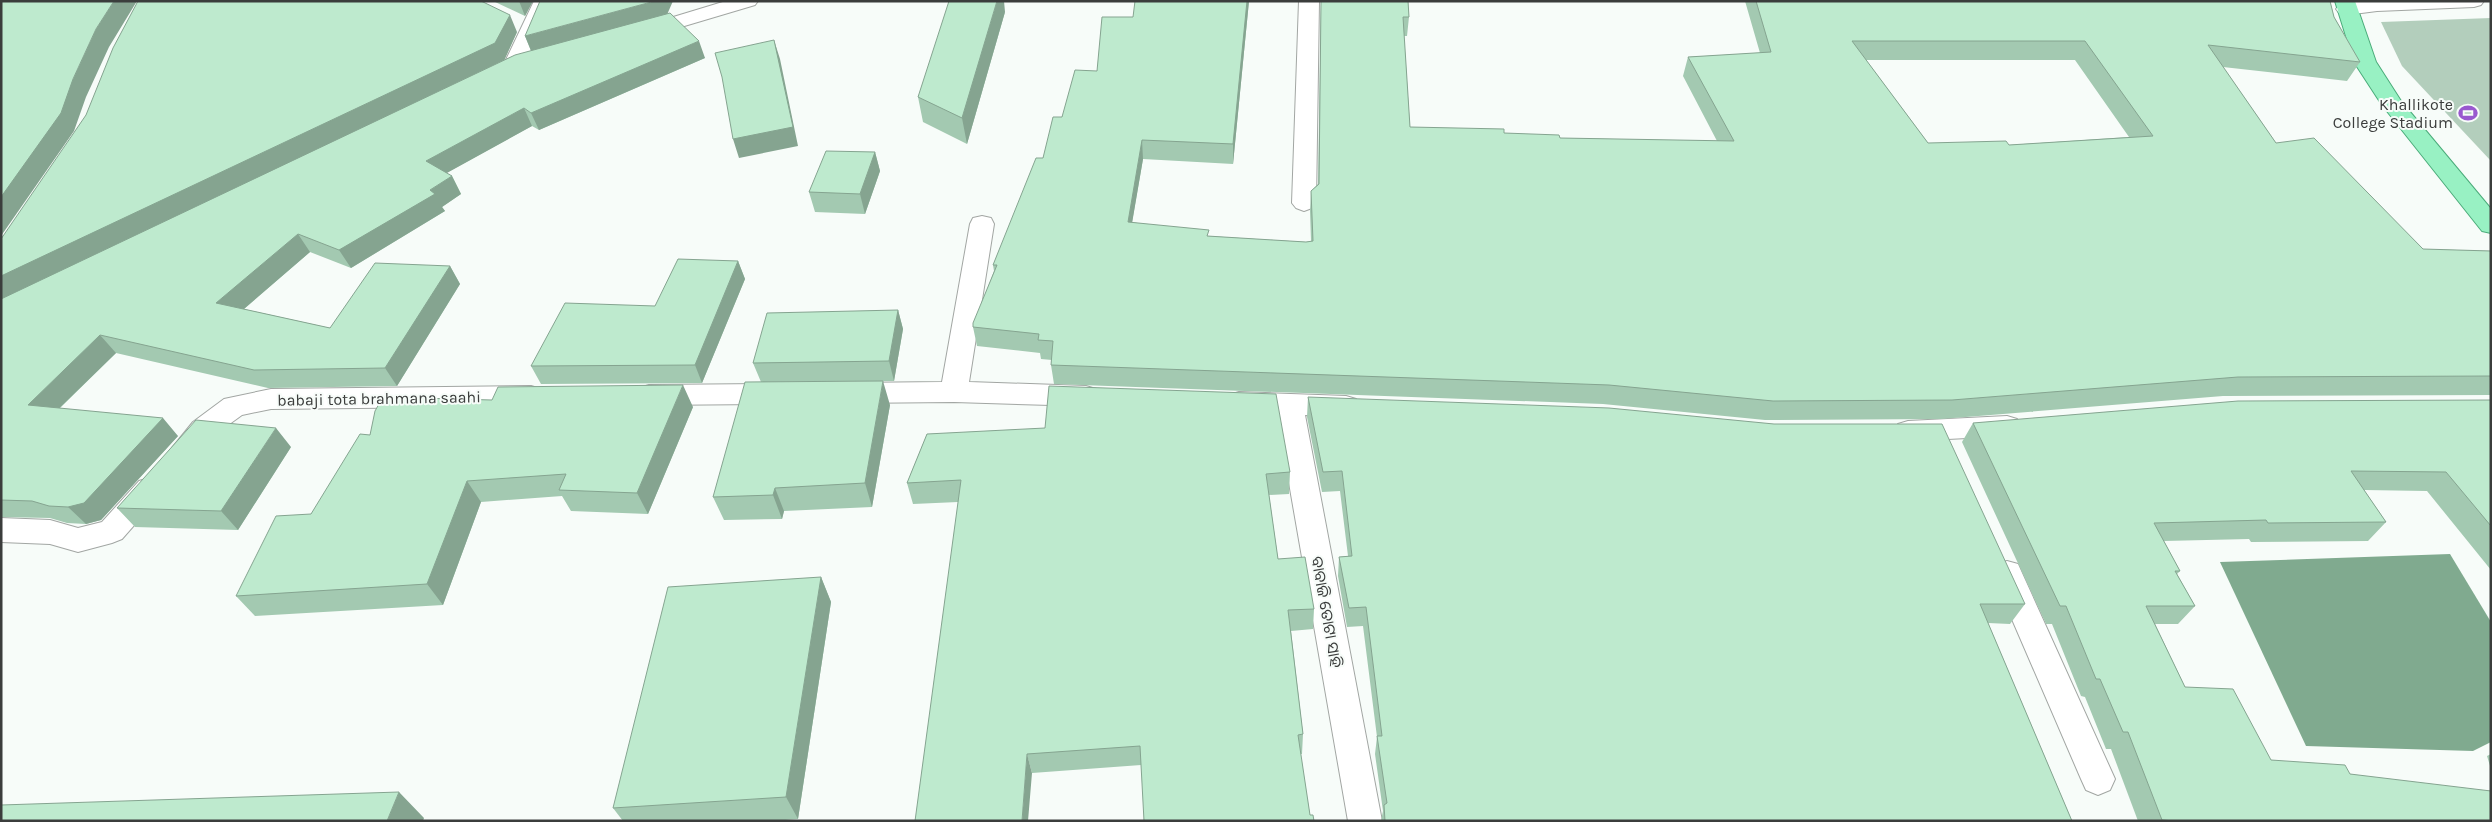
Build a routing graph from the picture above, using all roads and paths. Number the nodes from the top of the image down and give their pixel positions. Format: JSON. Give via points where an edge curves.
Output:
{"nodes":[{"id":1,"x":544,"y":1,"type":"edge"},
{"id":2,"x":748,"y":1,"type":"edge"},
{"id":3,"x":1309,"y":1,"type":"edge"},
{"id":4,"x":2474,"y":1,"type":"edge"},
{"id":5,"x":2346,"y":5,"type":"edge"},
{"id":6,"x":628,"y":37,"type":"edge"},
{"id":7,"x":540,"y":60,"type":"edge"},
{"id":8,"x":1304,"y":203,"type":"dead end"},
{"id":9,"x":982,"y":224,"type":"dead end"},
{"id":10,"x":2491,"y":225,"type":"edge"},
{"id":11,"x":954,"y":392,"type":"junction"},
{"id":12,"x":558,"y":396,"type":"edge"},
{"id":13,"x":628,"y":396,"type":"edge"},
{"id":14,"x":1112,"y":397,"type":"edge"},
{"id":15,"x":1210,"y":401,"type":"edge"},
{"id":16,"x":1289,"y":404,"type":"junction"},
{"id":17,"x":1368,"y":407,"type":"edge"},
{"id":18,"x":2029,"y":424,"type":"edge"},
{"id":19,"x":1883,"y":431,"type":"edge"},
{"id":20,"x":1942,"y":431,"type":"junction"},
{"id":21,"x":1954,"y":458,"type":"edge"},
{"id":22,"x":1,"y":530,"type":"edge"},
{"id":23,"x":1995,"y":549,"type":"edge"},
{"id":24,"x":2098,"y":779,"type":"dead end"},
{"id":25,"x":1365,"y":821,"type":"edge"}],
"edges":[{"from":1,"to":7,"type":"street","via":[[523,24],[505,71]]},
{"from":2,"to":6,"type":"street"},
{"from":3,"to":8,"type":"street"},
{"from":4,"to":5,"type":"street"},
{"from":5,"to":10,"type":"main road","via":[[2365,62],[2392,104]]},
{"from":9,"to":11,"type":"street"},
{"from":11,"to":13,"type":"street"},
{"from":11,"to":14,"type":"street"},
{"from":12,"to":22,"type":"street","name":"babaji tota brahmana saahi","via":[[262,401],[234,406],[203,429],[112,531],[78,540],[50,532]]},
{"from":15,"to":16,"type":"street"},
{"from":16,"to":17,"type":"street"},
{"from":16,"to":25,"type":"street","name":"ବାବାଜି ତୋଟା ସାହି"},
{"from":18,"to":20,"type":"street"},
{"from":19,"to":20,"type":"street"},
{"from":20,"to":21,"type":"street"},
{"from":23,"to":24,"type":"street"}]}
